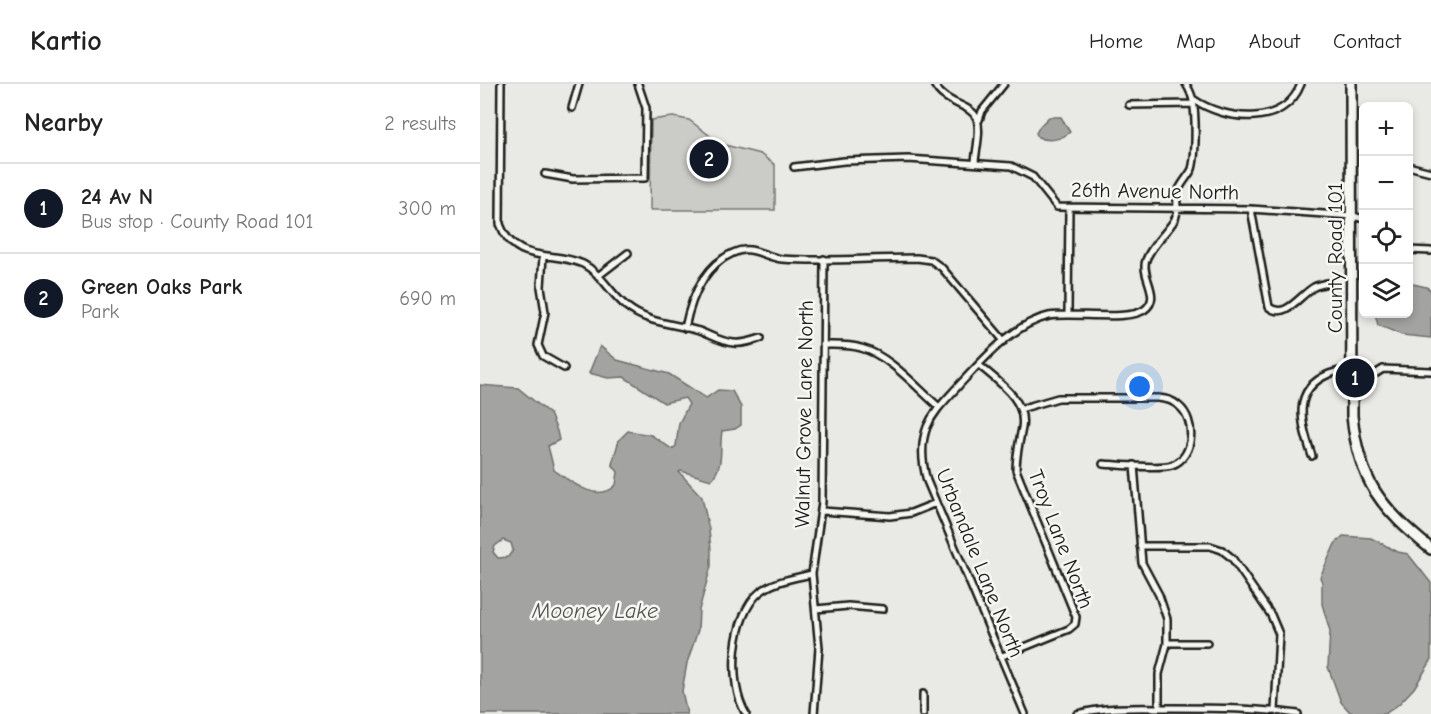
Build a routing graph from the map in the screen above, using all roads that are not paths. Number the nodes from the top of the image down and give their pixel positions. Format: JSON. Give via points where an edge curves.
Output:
{"nodes":[{"id":1,"x":501,"y":84,"type":"edge"},
{"id":2,"x":579,"y":84,"type":"edge"},
{"id":3,"x":638,"y":84,"type":"edge"},
{"id":4,"x":934,"y":84,"type":"edge"},
{"id":5,"x":1004,"y":84,"type":"edge"},
{"id":6,"x":1186,"y":84,"type":"edge"},
{"id":7,"x":1301,"y":84,"type":"edge"},
{"id":8,"x":1351,"y":84,"type":"edge"},
{"id":9,"x":1193,"y":101,"type":"junction"},
{"id":10,"x":1129,"y":105,"type":"dead end"},
{"id":11,"x":572,"y":108,"type":"dead end"},
{"id":12,"x":978,"y":125,"type":"junction"},
{"id":13,"x":975,"y":162,"type":"junction"},
{"id":14,"x":794,"y":167,"type":"dead end"},
{"id":15,"x":1413,"y":167,"type":"edge"},
{"id":16,"x":1431,"y":172,"type":"edge"},
{"id":17,"x":545,"y":174,"type":"dead end"},
{"id":18,"x":1069,"y":207,"type":"junction"},
{"id":19,"x":1177,"y":208,"type":"junction"},
{"id":20,"x":1251,"y":209,"type":"junction"},
{"id":21,"x":1353,"y":216,"type":"junction"},
{"id":22,"x":1359,"y":218,"type":"edge"},
{"id":23,"x":1413,"y":250,"type":"edge"},
{"id":24,"x":1431,"y":251,"type":"edge"},
{"id":25,"x":628,"y":253,"type":"dead end"},
{"id":26,"x":543,"y":256,"type":"junction"},
{"id":27,"x":824,"y":259,"type":"junction"},
{"id":28,"x":598,"y":276,"type":"junction"},
{"id":29,"x":1328,"y":283,"type":"dead end"},
{"id":30,"x":1068,"y":314,"type":"junction"},
{"id":31,"x":685,"y":328,"type":"junction"},
{"id":32,"x":761,"y":338,"type":"dead end"},
{"id":33,"x":1004,"y":341,"type":"junction"},
{"id":34,"x":823,"y":345,"type":"junction"},
{"id":35,"x":979,"y":365,"type":"junction"},
{"id":36,"x":564,"y":368,"type":"dead end"},
{"id":37,"x":1353,"y":369,"type":"junction"},
{"id":38,"x":1431,"y":371,"type":"edge"},
{"id":39,"x":1375,"y":374,"type":"dead end"},
{"id":40,"x":939,"y":407,"type":"junction"},
{"id":41,"x":1020,"y":409,"type":"junction"},
{"id":42,"x":1312,"y":456,"type":"dead end"},
{"id":43,"x":1103,"y":464,"type":"dead end"},
{"id":44,"x":1134,"y":465,"type":"junction"},
{"id":45,"x":936,"y":503,"type":"junction"},
{"id":46,"x":822,"y":511,"type":"junction"},
{"id":47,"x":1140,"y":546,"type":"junction"},
{"id":48,"x":1431,"y":549,"type":"edge"},
{"id":49,"x":812,"y":573,"type":"junction"},
{"id":50,"x":816,"y":609,"type":"junction"},
{"id":51,"x":883,"y":609,"type":"dead end"},
{"id":52,"x":1167,"y":643,"type":"junction"},
{"id":53,"x":1207,"y":643,"type":"dead end"},
{"id":54,"x":1000,"y":657,"type":"junction"},
{"id":55,"x":923,"y":694,"type":"dead end"},
{"id":56,"x":1159,"y":708,"type":"junction"},
{"id":57,"x":1275,"y":711,"type":"junction"},
{"id":58,"x":746,"y":714,"type":"edge"},
{"id":59,"x":814,"y":714,"type":"edge"},
{"id":60,"x":923,"y":714,"type":"edge"},
{"id":61,"x":1025,"y":714,"type":"edge"},
{"id":62,"x":1077,"y":714,"type":"edge"},
{"id":63,"x":1298,"y":714,"type":"edge"}],
"edges":[{"from":1,"to":26,"type":"street","via":[[500,224],[517,246]]},
{"from":2,"to":11,"type":"street"},
{"from":3,"to":17,"type":"street","via":[[646,108],[645,178],[573,179]]},
{"from":4,"to":12,"type":"street","via":[[945,98],[973,112]]},
{"from":5,"to":12,"type":"street","via":[[982,111]]},
{"from":6,"to":9,"type":"street"},
{"from":7,"to":9,"type":"street","via":[[1287,105],[1258,116],[1238,115]]},
{"from":8,"to":21,"type":"main road","name":"County Road 101"},
{"from":9,"to":10,"type":"street"},
{"from":9,"to":19,"type":"street","via":[[1193,163],[1178,191]]},
{"from":12,"to":13,"type":"street"},
{"from":13,"to":14,"type":"street","name":"26th Avenue North","via":[[876,159]]},
{"from":13,"to":18,"type":"street","name":"26th Avenue North","via":[[1019,168],[1033,177],[1057,207]]},
{"from":15,"to":16,"type":"street"},
{"from":18,"to":19,"type":"street","name":"26th Avenue North"},
{"from":18,"to":30,"type":"street"},
{"from":19,"to":20,"type":"street","name":"26th Avenue North"},
{"from":19,"to":30,"type":"street","name":"Urbandale Lane North","via":[[1175,218],[1146,259],[1145,270],[1152,291],[1147,308],[1130,315]]},
{"from":20,"to":21,"type":"street","name":"26th Avenue North"},
{"from":20,"to":29,"type":"street","via":[[1269,307],[1285,310],[1313,287]]},
{"from":21,"to":22,"type":"street","name":"26th Avenue North"},
{"from":21,"to":37,"type":"main road","name":"County Road 101"},
{"from":23,"to":24,"type":"street"},
{"from":25,"to":28,"type":"street"},
{"from":26,"to":28,"type":"street","via":[[574,261]]},
{"from":26,"to":36,"type":"street","via":[[541,287],[545,312],[538,345],[543,356]]},
{"from":27,"to":31,"type":"street","via":[[778,258],[749,249],[734,252],[703,279],[690,304]]},
{"from":27,"to":33,"type":"street","via":[[931,260]]},
{"from":27,"to":34,"type":"street","name":"Walnut Grove Lane North"},
{"from":28,"to":31,"type":"street","via":[[634,312],[659,323]]},
{"from":30,"to":33,"type":"street","name":"Urbandale Lane North","via":[[1042,318]]},
{"from":31,"to":32,"type":"street","via":[[727,342]]},
{"from":33,"to":35,"type":"street","name":"Urbandale Lane North"},
{"from":34,"to":40,"type":"street","via":[[854,346],[873,352]]},
{"from":34,"to":46,"type":"street","name":"Walnut Grove Lane North"},
{"from":35,"to":40,"type":"street","name":"Urbandale Lane North"},
{"from":35,"to":41,"type":"street","via":[[1011,393]]},
{"from":37,"to":42,"type":"street","via":[[1319,379],[1303,400],[1301,418]]},
{"from":37,"to":48,"type":"main road","name":"County Road 101","via":[[1354,434],[1365,472],[1394,517]]},
{"from":38,"to":39,"type":"street","via":[[1383,369]]},
{"from":40,"to":45,"type":"street","name":"Urbandale Lane North","via":[[924,436],[922,458]]},
{"from":41,"to":44,"type":"street","via":[[1058,398],[1173,401],[1184,411],[1191,432],[1189,448],[1172,465]]},
{"from":41,"to":54,"type":"street","name":"Troy Lane North","via":[[1017,470],[1076,621],[1073,627]]},
{"from":43,"to":44,"type":"street"},
{"from":44,"to":47,"type":"street"},
{"from":45,"to":46,"type":"street","via":[[890,516]]},
{"from":45,"to":54,"type":"street","name":"Urbandale Lane North"},
{"from":46,"to":49,"type":"street","name":"Walnut Grove Lane North"},
{"from":47,"to":52,"type":"street","via":[[1142,563],[1165,613]]},
{"from":47,"to":57,"type":"street","via":[[1210,546],[1232,558],[1271,615],[1279,634]]},
{"from":49,"to":50,"type":"street","name":"Walnut Grove Lane North"},
{"from":49,"to":58,"type":"street","via":[[762,591],[743,616],[734,673]]},
{"from":50,"to":51,"type":"street"},
{"from":50,"to":59,"type":"street","name":"Walnut Grove Lane North","via":[[819,663]]},
{"from":52,"to":53,"type":"street"},
{"from":52,"to":56,"type":"street","via":[[1159,674]]},
{"from":54,"to":61,"type":"street","name":"Urbandale Lane North"},
{"from":55,"to":60,"type":"street"},
{"from":56,"to":57,"type":"street"},
{"from":56,"to":62,"type":"street","via":[[1104,708]]},
{"from":57,"to":63,"type":"street"}]}
